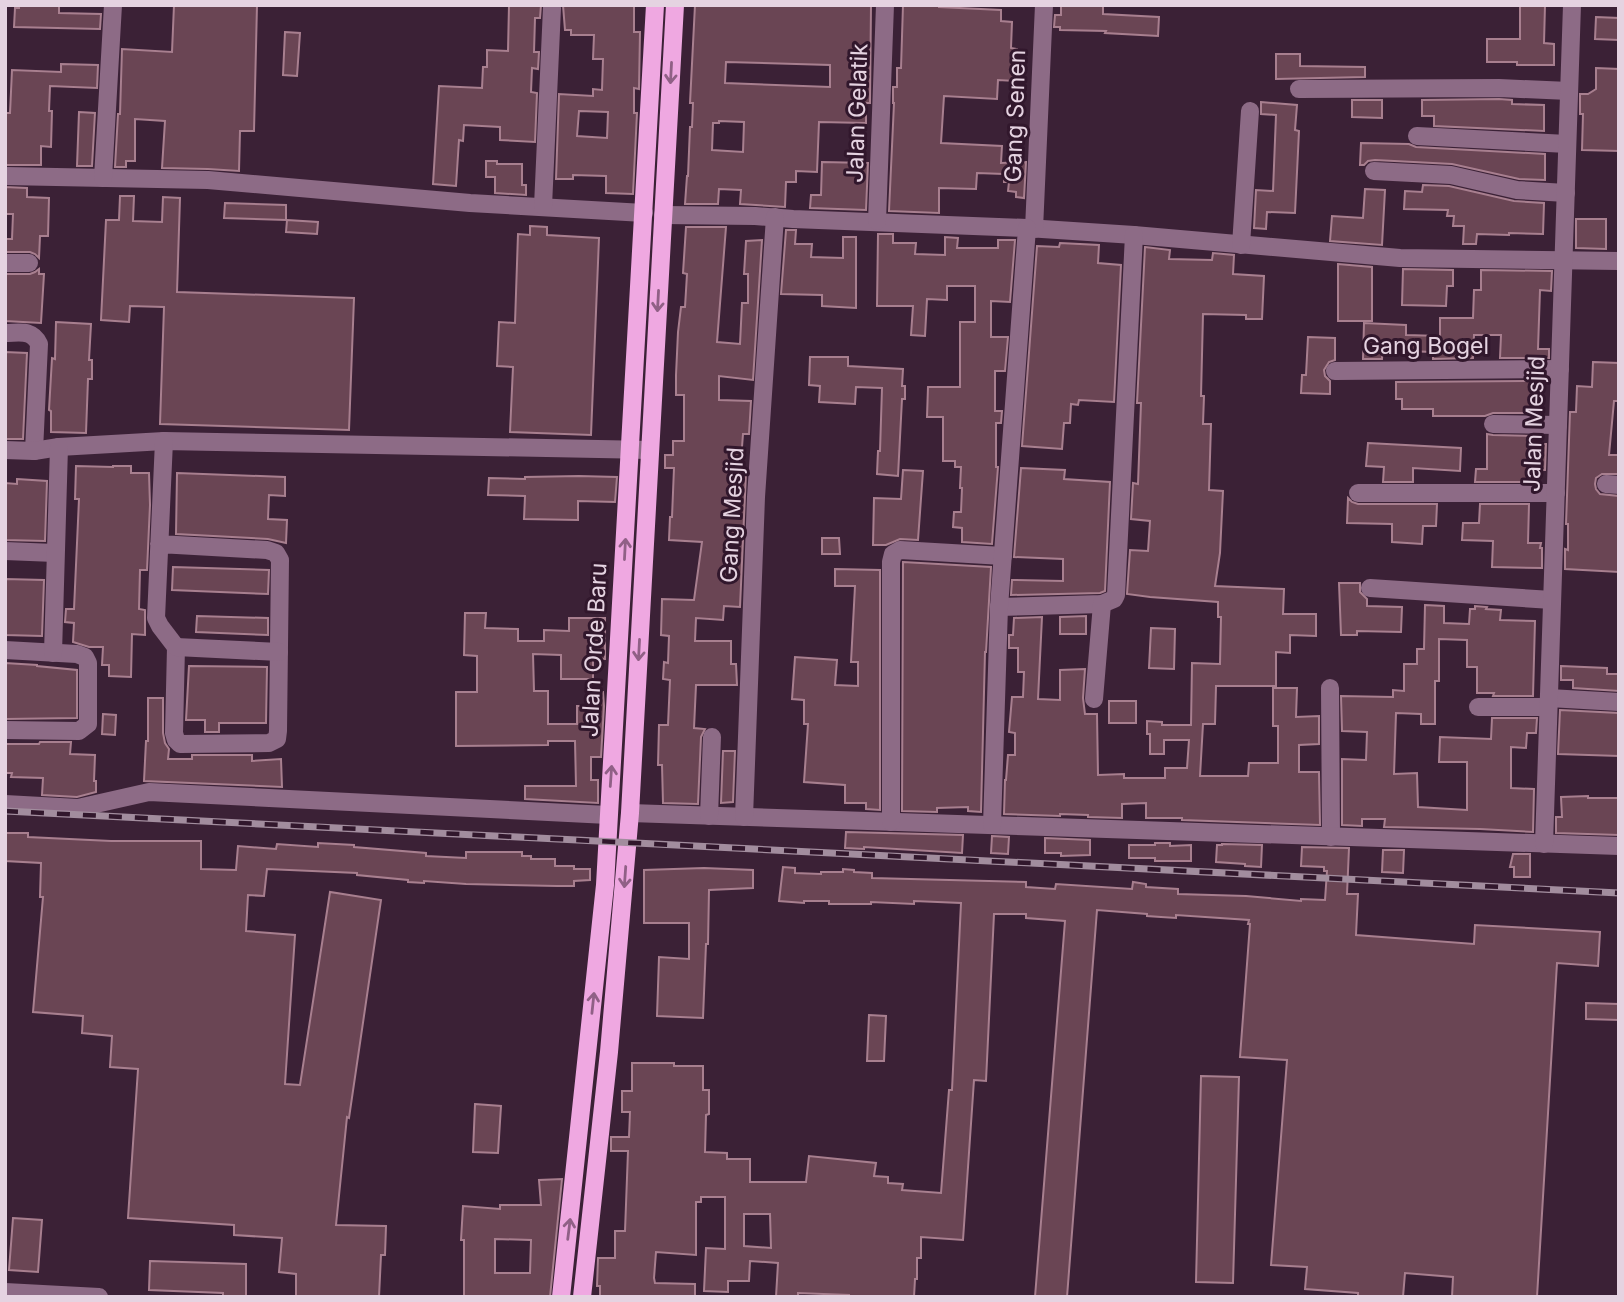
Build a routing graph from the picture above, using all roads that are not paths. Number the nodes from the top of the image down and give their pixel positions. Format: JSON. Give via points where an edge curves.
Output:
{"nodes":[{"id":1,"x":113,"y":5,"type":"edge"},
{"id":2,"x":655,"y":5,"type":"edge"},
{"id":3,"x":675,"y":5,"type":"edge"},
{"id":4,"x":885,"y":5,"type":"edge"},
{"id":5,"x":1044,"y":5,"type":"edge"},
{"id":6,"x":1572,"y":5,"type":"edge"},
{"id":7,"x":552,"y":8,"type":"dead end"},
{"id":8,"x":1298,"y":89,"type":"dead end"},
{"id":9,"x":1569,"y":91,"type":"junction"},
{"id":10,"x":1250,"y":111,"type":"dead end"},
{"id":11,"x":1418,"y":136,"type":"dead end"},
{"id":12,"x":1567,"y":145,"type":"junction"},
{"id":13,"x":1374,"y":171,"type":"dead end"},
{"id":14,"x":5,"y":176,"type":"edge"},
{"id":15,"x":103,"y":178,"type":"junction"},
{"id":16,"x":1566,"y":193,"type":"junction"},
{"id":17,"x":542,"y":206,"type":"junction"},
{"id":18,"x":644,"y":213,"type":"junction"},
{"id":19,"x":663,"y":215,"type":"junction"},
{"id":20,"x":775,"y":217,"type":"junction"},
{"id":21,"x":877,"y":221,"type":"junction"},
{"id":22,"x":1031,"y":228,"type":"junction"},
{"id":23,"x":1134,"y":235,"type":"junction"},
{"id":24,"x":1241,"y":245,"type":"junction"},
{"id":25,"x":1564,"y":260,"type":"junction"},
{"id":26,"x":1619,"y":261,"type":"edge"},
{"id":27,"x":29,"y":262,"type":"dead end"},
{"id":28,"x":5,"y":263,"type":"edge"},
{"id":29,"x":5,"y":334,"type":"edge"},
{"id":30,"x":1560,"y":369,"type":"junction"},
{"id":31,"x":1335,"y":370,"type":"dead end"},
{"id":32,"x":1493,"y":424,"type":"dead end"},
{"id":33,"x":1558,"y":425,"type":"junction"},
{"id":34,"x":164,"y":441,"type":"junction"},
{"id":35,"x":59,"y":447,"type":"junction"},
{"id":36,"x":5,"y":450,"type":"edge"},
{"id":37,"x":631,"y":450,"type":"junction"},
{"id":38,"x":650,"y":450,"type":"junction"},
{"id":39,"x":34,"y":451,"type":"junction"},
{"id":40,"x":1556,"y":493,"type":"junction"},
{"id":41,"x":1358,"y":494,"type":"dead end"},
{"id":42,"x":159,"y":544,"type":"junction"},
{"id":43,"x":5,"y":551,"type":"edge"},
{"id":44,"x":55,"y":554,"type":"junction"},
{"id":45,"x":1003,"y":556,"type":"junction"},
{"id":46,"x":1370,"y":588,"type":"dead end"},
{"id":47,"x":1552,"y":600,"type":"junction"},
{"id":48,"x":1102,"y":604,"type":"junction"},
{"id":49,"x":999,"y":607,"type":"junction"},
{"id":50,"x":176,"y":647,"type":"junction"},
{"id":51,"x":5,"y":650,"type":"edge"},
{"id":52,"x":279,"y":652,"type":"junction"},
{"id":53,"x":53,"y":653,"type":"junction"},
{"id":54,"x":1330,"y":688,"type":"dead end"},
{"id":55,"x":1094,"y":699,"type":"dead end"},
{"id":56,"x":1549,"y":702,"type":"junction"},
{"id":57,"x":1619,"y":702,"type":"edge"},
{"id":58,"x":1478,"y":707,"type":"dead end"},
{"id":59,"x":5,"y":730,"type":"edge"},
{"id":60,"x":712,"y":737,"type":"dead end"},
{"id":61,"x":5,"y":804,"type":"edge"},
{"id":62,"x":630,"y":813,"type":"junction"},
{"id":63,"x":608,"y":815,"type":"junction"},
{"id":64,"x":709,"y":816,"type":"junction"},
{"id":65,"x":744,"y":817,"type":"junction"},
{"id":66,"x":891,"y":822,"type":"junction"},
{"id":67,"x":992,"y":825,"type":"junction"},
{"id":68,"x":1331,"y":837,"type":"junction"},
{"id":69,"x":1544,"y":844,"type":"junction"},
{"id":70,"x":1619,"y":846,"type":"edge"},
{"id":71,"x":577,"y":1162,"type":"junction"},
{"id":72,"x":597,"y":1164,"type":"junction"},
{"id":73,"x":5,"y":1292,"type":"edge"},
{"id":74,"x":99,"y":1297,"type":"edge"},
{"id":75,"x":561,"y":1297,"type":"edge"},
{"id":76,"x":582,"y":1297,"type":"edge"}],
"edges":[{"from":1,"to":15,"type":"street"},
{"from":2,"to":18,"type":"main road","name":"Jalan Orde Baru"},
{"from":3,"to":19,"type":"main road","name":"Jalan Orde Baru","one_way":true},
{"from":4,"to":21,"type":"street","name":"Jalan Gelatik"},
{"from":5,"to":22,"type":"street","name":"Gang Senen"},
{"from":6,"to":9,"type":"street","name":"Jalan Mesjid"},
{"from":7,"to":17,"type":"street"},
{"from":8,"to":9,"type":"street"},
{"from":9,"to":12,"type":"street","name":"Jalan Mesjid"},
{"from":10,"to":24,"type":"street"},
{"from":11,"to":12,"type":"street"},
{"from":12,"to":16,"type":"street","name":"Jalan Mesjid"},
{"from":13,"to":16,"type":"street","via":[[1451,175],[1522,191]]},
{"from":14,"to":15,"type":"street"},
{"from":15,"to":17,"type":"street","via":[[208,180]]},
{"from":16,"to":25,"type":"street","name":"Jalan Mesjid"},
{"from":17,"to":18,"type":"street"},
{"from":18,"to":37,"type":"main road","name":"Jalan Orde Baru"},
{"from":19,"to":20,"type":"street"},
{"from":19,"to":38,"type":"main road","name":"Jalan Orde Baru","one_way":true},
{"from":20,"to":21,"type":"street"},
{"from":20,"to":65,"type":"street","name":"Gang Mesjid","via":[[756,497]]},
{"from":21,"to":22,"type":"street"},
{"from":22,"to":23,"type":"street"},
{"from":22,"to":45,"type":"street","name":"Gang Senen"},
{"from":23,"to":24,"type":"street"},
{"from":23,"to":48,"type":"street","via":[[1117,590],[1114,600]]},
{"from":24,"to":25,"type":"street","via":[[1400,258]]},
{"from":25,"to":26,"type":"street"},
{"from":25,"to":30,"type":"street","name":"Jalan Mesjid"},
{"from":27,"to":28,"type":"street"},
{"from":29,"to":39,"type":"street","via":[[30,333],[39,344]]},
{"from":30,"to":31,"type":"street","name":"Gang Bogel"},
{"from":30,"to":33,"type":"street","name":"Jalan Mesjid"},
{"from":32,"to":33,"type":"street"},
{"from":33,"to":40,"type":"street","name":"Jalan Mesjid"},
{"from":34,"to":35,"type":"street"},
{"from":34,"to":37,"type":"street"},
{"from":34,"to":42,"type":"street"},
{"from":35,"to":39,"type":"street"},
{"from":35,"to":44,"type":"street"},
{"from":36,"to":39,"type":"street"},
{"from":37,"to":38,"type":"street"},
{"from":63,"to":37,"type":"main road","name":"Jalan Orde Baru","one_way":true},
{"from":38,"to":62,"type":"main road","name":"Jalan Orde Baru","one_way":true},
{"from":40,"to":41,"type":"street"},
{"from":40,"to":47,"type":"street","name":"Jalan Mesjid"},
{"from":42,"to":50,"type":"street","via":[[156,618]]},
{"from":42,"to":52,"type":"street","via":[[276,553],[280,560]]},
{"from":43,"to":44,"type":"street"},
{"from":44,"to":53,"type":"street"},
{"from":45,"to":49,"type":"street","name":"Gang Senen"},
{"from":45,"to":66,"type":"street","via":[[901,550],[893,554]]},
{"from":46,"to":47,"type":"street"},
{"from":47,"to":56,"type":"street","name":"Jalan Mesjid"},
{"from":48,"to":49,"type":"street"},
{"from":48,"to":55,"type":"street"},
{"from":49,"to":67,"type":"street","name":"Gang Senen"},
{"from":50,"to":52,"type":"street"},
{"from":50,"to":52,"type":"street","via":[[174,733],[180,744],[269,743],[277,739]]},
{"from":51,"to":53,"type":"street"},
{"from":53,"to":59,"type":"street","via":[[77,654],[88,663],[88,724],[79,731]]},
{"from":54,"to":68,"type":"street"},
{"from":56,"to":57,"type":"street"},
{"from":56,"to":58,"type":"street"},
{"from":56,"to":69,"type":"street","name":"Jalan Mesjid"},
{"from":60,"to":64,"type":"street"},
{"from":61,"to":63,"type":"street","via":[[78,808],[149,792]]},
{"from":62,"to":64,"type":"street"},
{"from":62,"to":72,"type":"main road","name":"Jalan Orde Baru","one_way":true},
{"from":71,"to":63,"type":"main road","name":"Jalan Orde Baru","one_way":true},
{"from":64,"to":65,"type":"street"},
{"from":65,"to":66,"type":"street"},
{"from":66,"to":67,"type":"street"},
{"from":67,"to":68,"type":"street"},
{"from":68,"to":69,"type":"street"},
{"from":69,"to":70,"type":"street"},
{"from":71,"to":72,"type":"main road"},
{"from":75,"to":71,"type":"main road","name":"Jalan Orde Baru","one_way":true},
{"from":72,"to":76,"type":"main road","name":"Jalan Orde Baru"},
{"from":73,"to":74,"type":"street"}]}
